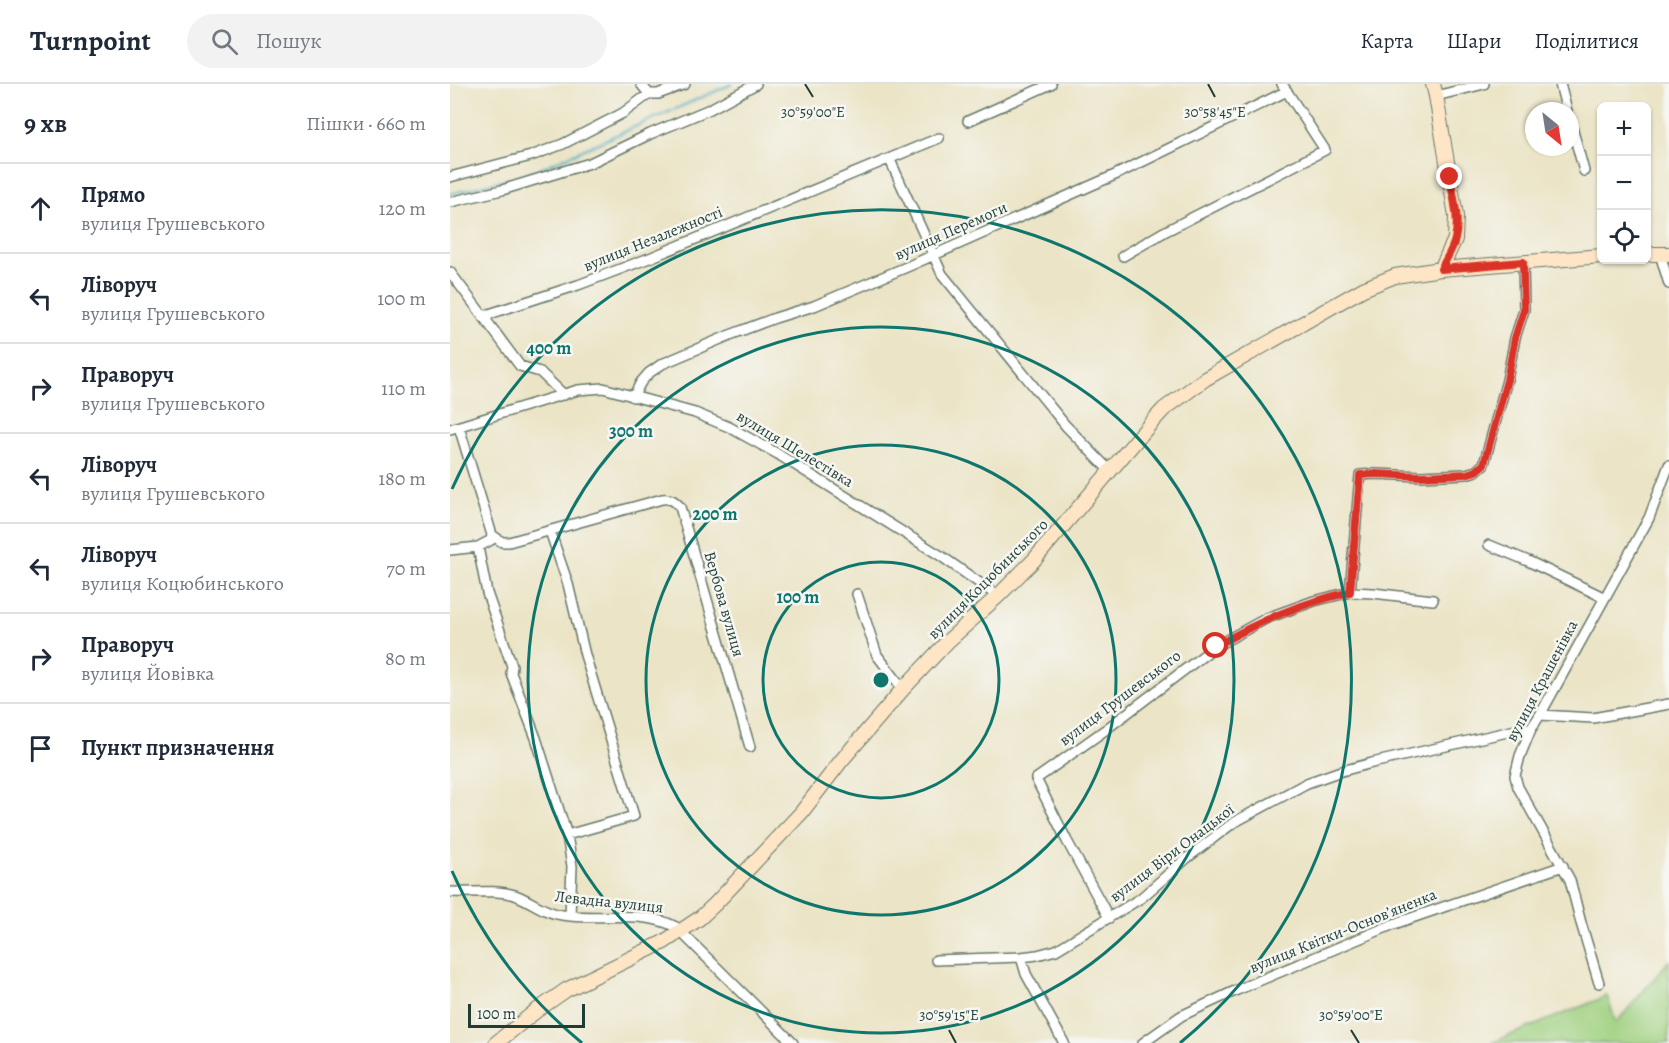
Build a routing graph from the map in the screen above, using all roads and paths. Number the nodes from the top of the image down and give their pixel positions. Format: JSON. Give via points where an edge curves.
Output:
{"nodes":[{"id":1,"x":641,"y":84,"type":"edge"},
{"id":2,"x":685,"y":84,"type":"edge"},
{"id":3,"x":756,"y":84,"type":"edge"},
{"id":4,"x":1051,"y":84,"type":"edge"},
{"id":5,"x":1484,"y":84,"type":"edge"},
{"id":6,"x":1560,"y":84,"type":"edge"},
{"id":7,"x":1285,"y":88,"type":"edge"},
{"id":8,"x":1434,"y":90,"type":"edge"},
{"id":9,"x":649,"y":94,"type":"junction"},
{"id":10,"x":1565,"y":102,"type":"edge"},
{"id":11,"x":968,"y":121,"type":"dead end"},
{"id":12,"x":939,"y":138,"type":"dead end"},
{"id":13,"x":1579,"y":153,"type":"edge"},
{"id":14,"x":890,"y":160,"type":"junction"},
{"id":15,"x":1584,"y":171,"type":"dead end"},
{"id":16,"x":450,"y":177,"type":"edge"},
{"id":17,"x":450,"y":202,"type":"edge"},
{"id":18,"x":1659,"y":254,"type":"edge"},
{"id":19,"x":932,"y":256,"type":"junction"},
{"id":20,"x":1124,"y":256,"type":"dead end"},
{"id":21,"x":1597,"y":256,"type":"edge"},
{"id":22,"x":1523,"y":262,"type":"junction"},
{"id":23,"x":1441,"y":269,"type":"junction"},
{"id":24,"x":450,"y":272,"type":"edge"},
{"id":25,"x":1669,"y":284,"type":"edge"},
{"id":26,"x":483,"y":316,"type":"junction"},
{"id":27,"x":564,"y":395,"type":"junction"},
{"id":28,"x":633,"y":397,"type":"junction"},
{"id":29,"x":454,"y":428,"type":"edge"},
{"id":30,"x":1669,"y":465,"type":"edge"},
{"id":31,"x":1111,"y":472,"type":"junction"},
{"id":32,"x":549,"y":531,"type":"junction"},
{"id":33,"x":492,"y":535,"type":"junction"},
{"id":34,"x":1489,"y":545,"type":"dead end"},
{"id":35,"x":478,"y":547,"type":"junction"},
{"id":36,"x":450,"y":550,"type":"edge"},
{"id":37,"x":1350,"y":592,"type":"junction"},
{"id":38,"x":857,"y":594,"type":"dead end"},
{"id":39,"x":998,"y":596,"type":"junction"},
{"id":40,"x":1603,"y":597,"type":"junction"},
{"id":41,"x":1433,"y":600,"type":"dead end"},
{"id":42,"x":903,"y":689,"type":"junction"},
{"id":43,"x":1669,"y":704,"type":"edge"},
{"id":44,"x":1540,"y":715,"type":"junction"},
{"id":45,"x":1530,"y":729,"type":"junction"},
{"id":46,"x":750,"y":747,"type":"dead end"},
{"id":47,"x":567,"y":835,"type":"junction"},
{"id":48,"x":1563,"y":866,"type":"junction"},
{"id":49,"x":450,"y":892,"type":"edge"},
{"id":50,"x":570,"y":916,"type":"junction"},
{"id":51,"x":1109,"y":918,"type":"junction"},
{"id":52,"x":681,"y":931,"type":"junction"},
{"id":53,"x":1021,"y":957,"type":"junction"},
{"id":54,"x":936,"y":960,"type":"dead end"},
{"id":55,"x":1599,"y":983,"type":"dead end"},
{"id":56,"x":496,"y":1043,"type":"edge"},
{"id":57,"x":793,"y":1043,"type":"edge"},
{"id":58,"x":1064,"y":1043,"type":"edge"},
{"id":59,"x":1143,"y":1043,"type":"edge"}],
"edges":[{"from":1,"to":9,"type":"street"},
{"from":2,"to":9,"type":"street"},
{"from":3,"to":17,"type":"street","via":[[590,163]]},
{"from":4,"to":11,"type":"street"},
{"from":5,"to":8,"type":"street"},
{"from":6,"to":10,"type":"street"},
{"from":7,"to":19,"type":"street","name":"вулиця Перемоги","via":[[1115,175]]},
{"from":7,"to":20,"type":"street","via":[[1325,150]]},
{"from":8,"to":23,"type":"street","via":[[1456,216],[1455,240]]},
{"from":9,"to":16,"type":"street","via":[[623,113],[563,144]]},
{"from":12,"to":14,"type":"street","name":"вулиця Незалежності"},
{"from":13,"to":15,"type":"street"},
{"from":14,"to":19,"type":"street"},
{"from":14,"to":26,"type":"street","name":"вулиця Незалежності","via":[[578,285]]},
{"from":18,"to":25,"type":"street"},
{"from":19,"to":28,"type":"street","name":"вулиця Перемоги","via":[[662,364],[640,382]]},
{"from":19,"to":31,"type":"street","via":[[942,274],[1052,409]]},
{"from":21,"to":22,"type":"street","name":"вулиця Коцюбинського"},
{"from":22,"to":23,"type":"street","name":"вулиця Коцюбинського"},
{"from":22,"to":37,"type":"street","via":[[1524,310],[1484,464],[1466,474],[1360,475]]},
{"from":23,"to":31,"type":"street","name":"вулиця Коцюбинського","via":[[1395,276],[1363,289],[1205,379],[1164,409]]},
{"from":24,"to":26,"type":"street"},
{"from":26,"to":27,"type":"street","via":[[520,366],[540,372]]},
{"from":27,"to":28,"type":"street","name":"вулиця Шелестівка","via":[[603,388]]},
{"from":27,"to":29,"type":"street","name":"вулиця Шелестівка"},
{"from":28,"to":39,"type":"street","name":"вулиця Шелестівка","via":[[695,413],[729,427],[941,556]]},
{"from":29,"to":33,"type":"street"},
{"from":30,"to":40,"type":"street","name":"вулиця Крашенівка","via":[[1649,518]]},
{"from":31,"to":39,"type":"street","name":"вулиця Коцюбинського"},
{"from":32,"to":33,"type":"street","name":"Вербова вулиця","via":[[502,542]]},
{"from":32,"to":46,"type":"street","name":"Вербова вулиця","via":[[662,499],[675,501],[680,507]]},
{"from":32,"to":47,"type":"street","via":[[568,584],[585,655],[634,816]]},
{"from":33,"to":35,"type":"street","via":[[491,540]]},
{"from":34,"to":40,"type":"street"},
{"from":35,"to":36,"type":"street"},
{"from":35,"to":47,"type":"street","via":[[487,593],[512,666],[510,673]]},
{"from":37,"to":41,"type":"street"},
{"from":37,"to":51,"type":"street","name":"вулиця Грушевського","via":[[1267,618],[1216,646],[1036,779]]},
{"from":38,"to":42,"type":"street","via":[[878,655]]},
{"from":39,"to":42,"type":"street","name":"вулиця Коцюбинського"},
{"from":40,"to":44,"type":"street","name":"вулиця Крашенівка"},
{"from":42,"to":52,"type":"street","name":"вулиця Коцюбинського","via":[[743,877]]},
{"from":43,"to":44,"type":"street","via":[[1593,718]]},
{"from":44,"to":45,"type":"street","name":"вулиця Крашенівка"},
{"from":45,"to":48,"type":"street","name":"вулиця Крашенівка","via":[[1515,776]]},
{"from":45,"to":51,"type":"street","name":"вулиця Віри Онацької","via":[[1372,763],[1307,783],[1233,823],[1141,898]]},
{"from":47,"to":50,"type":"street","via":[[572,875]]},
{"from":48,"to":55,"type":"street","name":"вулиця Крашенівка"},
{"from":48,"to":59,"type":"street","name":"вулиця Квітки-Основʼяненка","via":[[1394,924],[1237,990],[1181,1016]]},
{"from":49,"to":50,"type":"street","name":"Левадна вулиця","via":[[514,895],[545,911]]},
{"from":50,"to":52,"type":"street","name":"Левадна вулиця","via":[[642,917],[665,921]]},
{"from":51,"to":53,"type":"street","name":"вулиця Віри Онацької","via":[[1056,950]]},
{"from":52,"to":56,"type":"street","name":"вулиця Коцюбинського","via":[[566,990]]},
{"from":52,"to":57,"type":"street","name":"Левадна вулиця"},
{"from":53,"to":54,"type":"street","name":"вулиця Віри Онацької"},
{"from":53,"to":58,"type":"street","via":[[1026,974]]}]}
